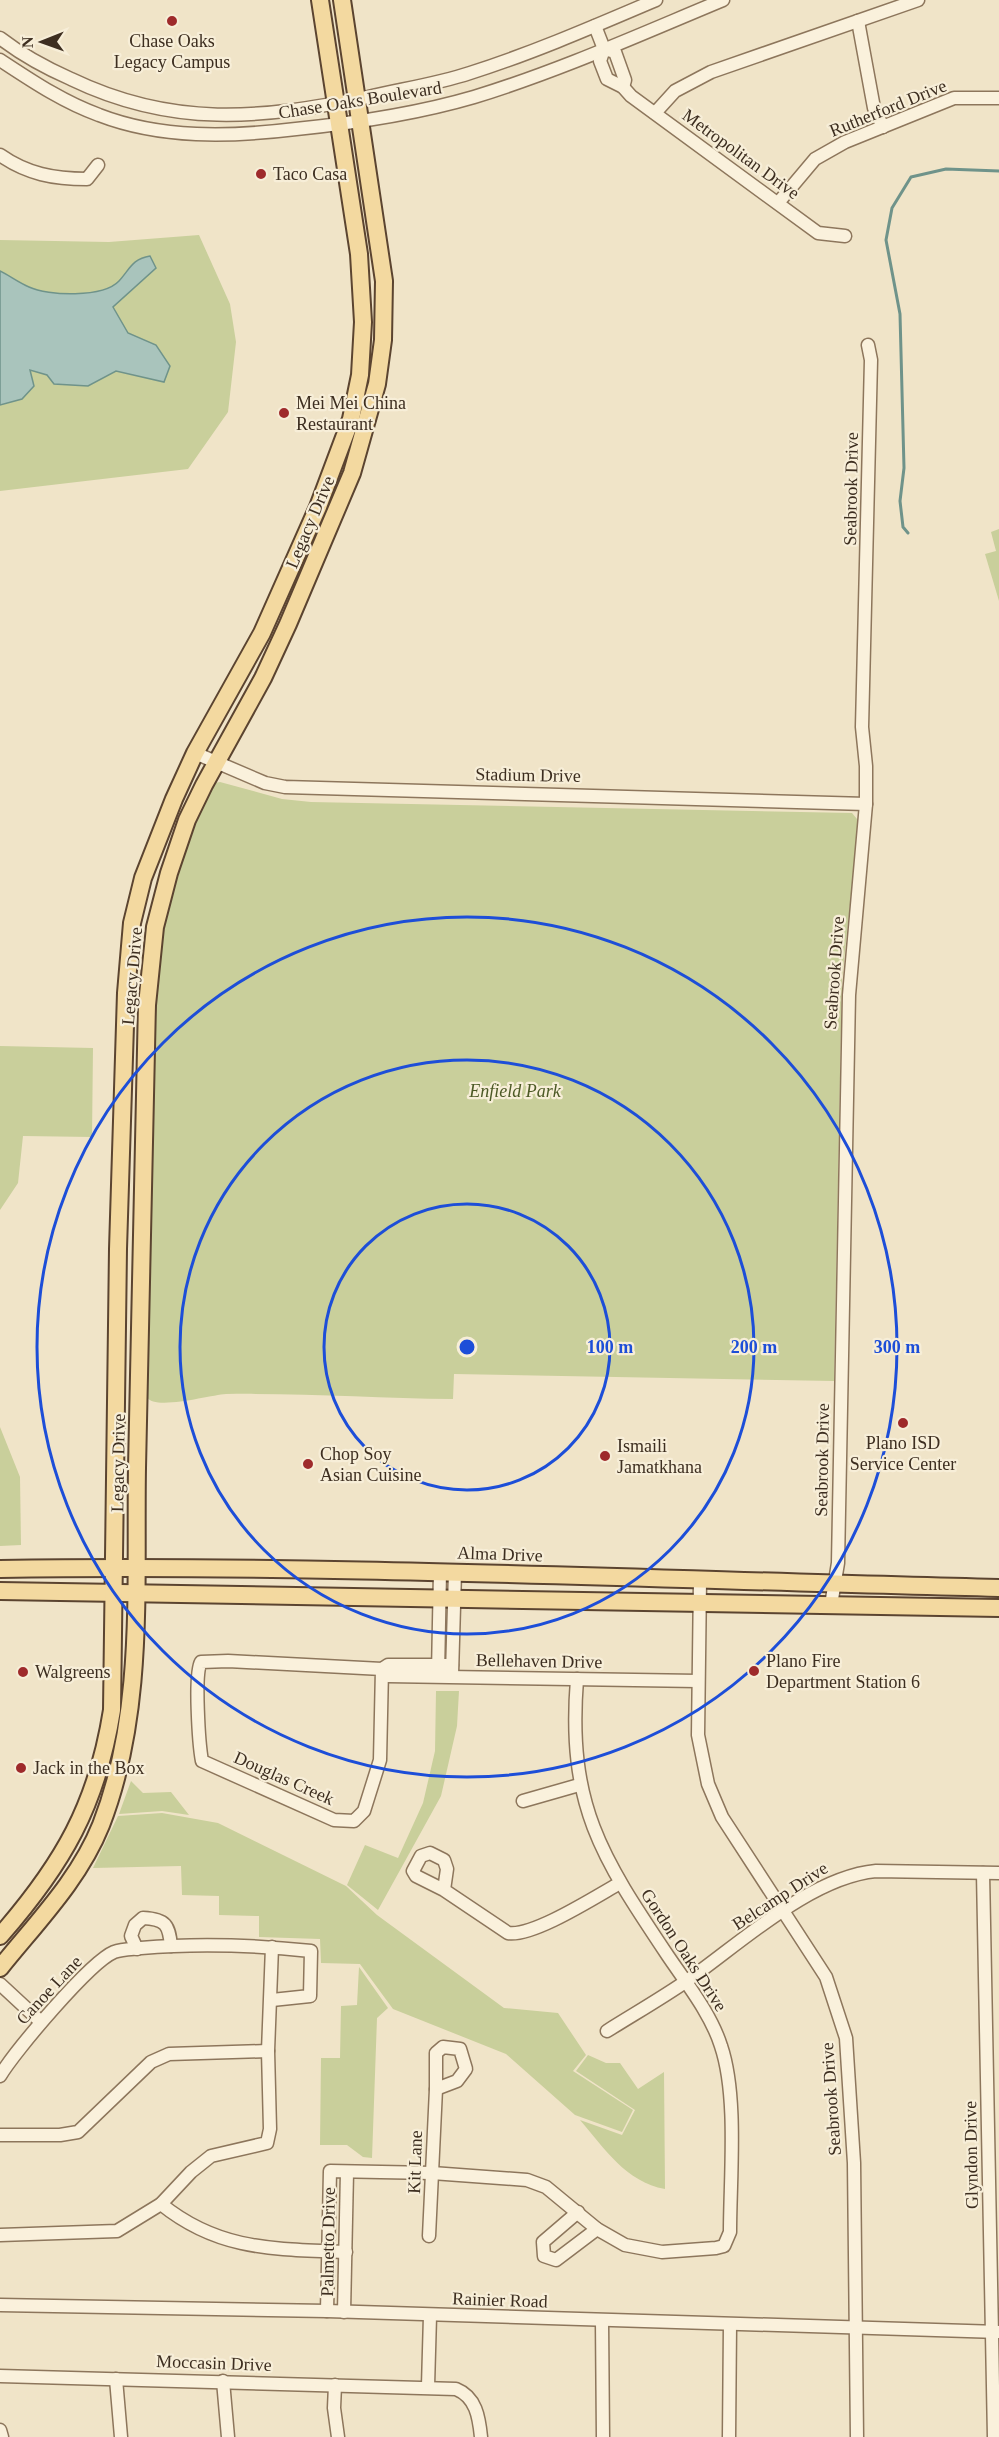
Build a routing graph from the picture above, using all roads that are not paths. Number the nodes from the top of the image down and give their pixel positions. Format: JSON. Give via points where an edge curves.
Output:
{"nodes":[{"id":1,"x":320,"y":0,"type":"edge"},
{"id":2,"x":342,"y":0,"type":"edge"},
{"id":3,"x":656,"y":0,"type":"edge"},
{"id":4,"x":723,"y":0,"type":"edge"},
{"id":5,"x":918,"y":0,"type":"edge"},
{"id":6,"x":858,"y":21,"type":"junction"},
{"id":7,"x":595,"y":26,"type":"junction"},
{"id":8,"x":0,"y":38,"type":"edge"},
{"id":9,"x":604,"y":49,"type":"junction"},
{"id":10,"x":0,"y":60,"type":"edge"},
{"id":11,"x":999,"y":98,"type":"edge"},
{"id":12,"x":356,"y":99,"type":"junction"},
{"id":13,"x":336,"y":104,"type":"junction"},
{"id":14,"x":655,"y":113,"type":"junction"},
{"id":15,"x":188,"y":114,"type":"junction"},
{"id":16,"x":360,"y":121,"type":"junction"},
{"id":17,"x":339,"y":124,"type":"junction"},
{"id":18,"x":883,"y":127,"type":"junction"},
{"id":19,"x":184,"y":133,"type":"junction"},
{"id":20,"x":0,"y":155,"type":"edge"},
{"id":21,"x":98,"y":165,"type":"dead end"},
{"id":22,"x":778,"y":203,"type":"junction"},
{"id":23,"x":845,"y":236,"type":"dead end"},
{"id":24,"x":868,"y":345,"type":"dead end"},
{"id":25,"x":361,"y":358,"type":"junction"},
{"id":26,"x":381,"y":363,"type":"junction"},
{"id":27,"x":318,"y":507,"type":"junction"},
{"id":28,"x":334,"y":517,"type":"junction"},
{"id":29,"x":195,"y":753,"type":"junction"},
{"id":30,"x":216,"y":762,"type":"junction"},
{"id":31,"x":866,"y":804,"type":"junction"},
{"id":32,"x":141,"y":1247,"type":"junction"},
{"id":33,"x":118,"y":1249,"type":"junction"},
{"id":34,"x":115,"y":1407,"type":"junction"},
{"id":35,"x":138,"y":1407,"type":"junction"},
{"id":36,"x":113,"y":1568,"type":"junction"},
{"id":37,"x":0,"y":1569,"type":"edge"},
{"id":38,"x":136,"y":1569,"type":"junction"},
{"id":39,"x":320,"y":1571,"type":"junction"},
{"id":40,"x":448,"y":1572,"type":"junction"},
{"id":41,"x":700,"y":1581,"type":"junction"},
{"id":42,"x":835,"y":1584,"type":"junction"},
{"id":43,"x":999,"y":1588,"type":"edge"},
{"id":44,"x":0,"y":1591,"type":"edge"},
{"id":45,"x":113,"y":1592,"type":"junction"},
{"id":46,"x":136,"y":1593,"type":"junction"},
{"id":47,"x":322,"y":1596,"type":"junction"},
{"id":48,"x":447,"y":1597,"type":"junction"},
{"id":49,"x":700,"y":1601,"type":"junction"},
{"id":50,"x":831,"y":1605,"type":"junction"},
{"id":51,"x":999,"y":1608,"type":"edge"},
{"id":52,"x":382,"y":1669,"type":"junction"},
{"id":53,"x":438,"y":1672,"type":"junction"},
{"id":54,"x":452,"y":1672,"type":"junction"},
{"id":55,"x":577,"y":1679,"type":"junction"},
{"id":56,"x":698,"y":1682,"type":"junction"},
{"id":57,"x":202,"y":1761,"type":"joint"},
{"id":58,"x":98,"y":1780,"type":"junction"},
{"id":59,"x":579,"y":1785,"type":"junction"},
{"id":60,"x":113,"y":1787,"type":"junction"},
{"id":61,"x":523,"y":1801,"type":"dead end"},
{"id":62,"x":983,"y":1873,"type":"junction"},
{"id":63,"x":999,"y":1873,"type":"edge"},
{"id":64,"x":620,"y":1883,"type":"junction"},
{"id":65,"x":444,"y":1890,"type":"dead end"},
{"id":66,"x":784,"y":1911,"type":"junction"},
{"id":67,"x":0,"y":1936,"type":"edge"},
{"id":68,"x":171,"y":1946,"type":"junction"},
{"id":69,"x":272,"y":1947,"type":"junction"},
{"id":70,"x":137,"y":1949,"type":"junction"},
{"id":71,"x":0,"y":1968,"type":"edge"},
{"id":72,"x":686,"y":1982,"type":"junction"},
{"id":73,"x":0,"y":1984,"type":"edge"},
{"id":74,"x":272,"y":2000,"type":"junction"},
{"id":75,"x":41,"y":2022,"type":"junction"},
{"id":76,"x":607,"y":2031,"type":"dead end"},
{"id":77,"x":268,"y":2051,"type":"junction"},
{"id":78,"x":0,"y":2076,"type":"edge"},
{"id":79,"x":436,"y":2089,"type":"dead end"},
{"id":80,"x":0,"y":2135,"type":"edge"},
{"id":81,"x":347,"y":2172,"type":"junction"},
{"id":82,"x":432,"y":2173,"type":"junction"},
{"id":83,"x":161,"y":2204,"type":"junction"},
{"id":84,"x":578,"y":2211,"type":"junction"},
{"id":85,"x":597,"y":2229,"type":"junction"},
{"id":86,"x":0,"y":2235,"type":"edge"},
{"id":87,"x":429,"y":2236,"type":"dead end"},
{"id":88,"x":329,"y":2252,"type":"junction"},
{"id":89,"x":346,"y":2252,"type":"junction"},
{"id":90,"x":0,"y":2305,"type":"edge"},
{"id":91,"x":327,"y":2312,"type":"junction"},
{"id":92,"x":344,"y":2312,"type":"junction"},
{"id":93,"x":430,"y":2316,"type":"junction"},
{"id":94,"x":602,"y":2321,"type":"junction"},
{"id":95,"x":730,"y":2325,"type":"junction"},
{"id":96,"x":856,"y":2328,"type":"junction"},
{"id":97,"x":996,"y":2332,"type":"edge"},
{"id":98,"x":0,"y":2376,"type":"edge"},
{"id":99,"x":116,"y":2379,"type":"junction"},
{"id":100,"x":223,"y":2381,"type":"junction"},
{"id":101,"x":335,"y":2385,"type":"junction"},
{"id":102,"x":428,"y":2386,"type":"junction"},
{"id":103,"x":0,"y":2430,"type":"edge"},
{"id":104,"x":2,"y":2437,"type":"edge"},
{"id":105,"x":121,"y":2437,"type":"edge"},
{"id":106,"x":228,"y":2437,"type":"edge"},
{"id":107,"x":339,"y":2437,"type":"edge"},
{"id":108,"x":481,"y":2437,"type":"edge"},
{"id":109,"x":603,"y":2437,"type":"edge"},
{"id":110,"x":729,"y":2437,"type":"edge"},
{"id":111,"x":857,"y":2437,"type":"edge"},
{"id":112,"x":994,"y":2437,"type":"edge"}],
"edges":[{"from":1,"to":13,"type":"main road","name":"Legacy Drive"},
{"from":2,"to":12,"type":"main road","name":"Legacy Drive"},
{"from":3,"to":7,"type":"street","name":"Chase Oaks Boulevard"},
{"from":4,"to":9,"type":"street","name":"Chase Oaks Boulevard"},
{"from":5,"to":6,"type":"street"},
{"from":6,"to":14,"type":"street","via":[[711,72],[675,91]]},
{"from":6,"to":18,"type":"street","via":[[874,108]]},
{"from":7,"to":9,"type":"street","name":"Metropolitan Drive"},
{"from":7,"to":12,"type":"street","name":"Chase Oaks Boulevard","via":[[468,74]]},
{"from":8,"to":15,"type":"street","name":"Chase Oaks Boulevard","via":[[43,66],[103,95]]},
{"from":9,"to":14,"type":"street","name":"Metropolitan Drive","via":[[615,52],[625,80],[623,87]]},
{"from":9,"to":16,"type":"street","name":"Chase Oaks Boulevard","via":[[476,96]]},
{"from":10,"to":19,"type":"street","name":"Chase Oaks Boulevard","via":[[46,91],[100,116]]},
{"from":11,"to":18,"type":"street","name":"Rutherford Drive","via":[[954,98]]},
{"from":12,"to":13,"type":"street","name":"Chase Oaks Boulevard"},
{"from":12,"to":16,"type":"main road","name":"Legacy Drive"},
{"from":13,"to":15,"type":"street","name":"Chase Oaks Boulevard","via":[[243,115]]},
{"from":13,"to":17,"type":"main road","name":"Legacy Drive"},
{"from":14,"to":22,"type":"street","name":"Metropolitan Drive"},
{"from":15,"to":19,"type":"street"},
{"from":16,"to":17,"type":"street","name":"Chase Oaks Boulevard"},
{"from":16,"to":26,"type":"main road","name":"Legacy Drive","via":[[384,281]]},
{"from":17,"to":19,"type":"street","name":"Chase Oaks Boulevard","via":[[244,135]]},
{"from":17,"to":25,"type":"main road","name":"Legacy Drive","via":[[362,285]]},
{"from":18,"to":22,"type":"street","name":"Rutherford Drive","via":[[815,159]]},
{"from":20,"to":21,"type":"street","via":[[20,169],[65,179],[87,179]]},
{"from":22,"to":23,"type":"street","name":"Metropolitan Drive","via":[[818,233]]},
{"from":24,"to":31,"type":"street","name":"Seabrook Drive","via":[[869,506],[862,728]]},
{"from":25,"to":26,"type":"main road"},
{"from":25,"to":27,"type":"main road","name":"Legacy Drive","via":[[351,419]]},
{"from":26,"to":28,"type":"main road","name":"Legacy Drive","via":[[366,433]]},
{"from":27,"to":28,"type":"main road"},
{"from":27,"to":29,"type":"main road","name":"Legacy Drive","via":[[262,633]]},
{"from":28,"to":30,"type":"main road","name":"Legacy Drive","via":[[263,678]]},
{"from":29,"to":30,"type":"street","name":"Stadium Drive"},
{"from":29,"to":33,"type":"main road","name":"Legacy Drive","via":[[143,878],[132,923]]},
{"from":30,"to":31,"type":"street","name":"Stadium Drive","via":[[265,783],[285,787]]},
{"from":30,"to":32,"type":"main road","name":"Legacy Drive","via":[[187,820],[155,927],[147,997]]},
{"from":31,"to":42,"type":"street","name":"Seabrook Drive","via":[[849,995]]},
{"from":32,"to":33,"type":"main road"},
{"from":32,"to":35,"type":"main road","name":"Legacy Drive"},
{"from":33,"to":34,"type":"main road","name":"Legacy Drive"},
{"from":34,"to":35,"type":"main road"},
{"from":34,"to":36,"type":"main road","name":"Legacy Drive"},
{"from":35,"to":38,"type":"main road","name":"Legacy Drive"},
{"from":36,"to":37,"type":"main road","name":"Alma Drive"},
{"from":36,"to":38,"type":"main road","name":"Alma Drive"},
{"from":36,"to":45,"type":"main road","name":"Legacy Drive"},
{"from":38,"to":39,"type":"main road","name":"Alma Drive"},
{"from":38,"to":46,"type":"main road","name":"Legacy Drive"},
{"from":39,"to":40,"type":"main road","name":"Alma Drive"},
{"from":39,"to":47,"type":"main road"},
{"from":40,"to":41,"type":"main road","name":"Alma Drive"},
{"from":40,"to":48,"type":"street"},
{"from":41,"to":42,"type":"main road","name":"Alma Drive"},
{"from":41,"to":49,"type":"street","name":"Seabrook Drive"},
{"from":42,"to":43,"type":"main road","name":"Alma Drive"},
{"from":42,"to":50,"type":"street","name":"Seabrook Drive"},
{"from":44,"to":45,"type":"main road"},
{"from":45,"to":46,"type":"main road"},
{"from":45,"to":58,"type":"main road","name":"Legacy Drive","via":[[112,1710]]},
{"from":46,"to":47,"type":"main road"},
{"from":46,"to":60,"type":"main road","name":"Legacy Drive","via":[[130,1708]]},
{"from":47,"to":48,"type":"main road"},
{"from":48,"to":49,"type":"main road"},
{"from":48,"to":53,"type":"street"},
{"from":48,"to":54,"type":"street"},
{"from":49,"to":50,"type":"main road"},
{"from":49,"to":56,"type":"street","name":"Seabrook Drive"},
{"from":50,"to":51,"type":"main road"},
{"from":52,"to":53,"type":"street","name":"Bellehaven Drive","via":[[388,1676]]},
{"from":52,"to":57,"type":"street","name":"Bellehaven Drive","via":[[204,1662],[199,1665]]},
{"from":52,"to":57,"type":"street","name":"Douglas Creek","via":[[380,1760],[364,1811],[354,1821],[334,1820]]},
{"from":53,"to":54,"type":"street","name":"Bellehaven Drive"},
{"from":54,"to":55,"type":"street","name":"Bellehaven Drive"},
{"from":55,"to":56,"type":"street","name":"Bellehaven Drive"},
{"from":55,"to":59,"type":"street","name":"Gordon Oaks Drive"},
{"from":56,"to":66,"type":"street","name":"Seabrook Drive","via":[[698,1735],[713,1798]]},
{"from":58,"to":60,"type":"main road"},
{"from":58,"to":67,"type":"main road","name":"Legacy Drive","via":[[48,1879]]},
{"from":59,"to":61,"type":"street"},
{"from":59,"to":64,"type":"street","name":"Gordon Oaks Drive","via":[[595,1833]]},
{"from":60,"to":71,"type":"main road","name":"Legacy Drive","via":[[91,1848],[63,1891]]},
{"from":62,"to":63,"type":"street","name":"Belcamp Drive"},
{"from":62,"to":66,"type":"street","name":"Belcamp Drive","via":[[857,1873],[830,1882]]},
{"from":62,"to":97,"type":"street","name":"Glyndon Drive"},
{"from":64,"to":65,"type":"street","via":[[532,1930],[516,1934],[508,1933]]},
{"from":64,"to":72,"type":"street","name":"Gordon Oaks Drive"},
{"from":66,"to":72,"type":"street","name":"Belcamp Drive"},
{"from":66,"to":96,"type":"street","name":"Seabrook Drive","via":[[826,1977],[846,2038],[854,2163]]},
{"from":68,"to":69,"type":"street","name":"Canoe Lane"},
{"from":68,"to":70,"type":"street","name":"Canoe Lane"},
{"from":68,"to":70,"type":"street","via":[[166,1925],[158,1918],[143,1918],[135,1924],[131,1936]]},
{"from":69,"to":74,"type":"street"},
{"from":69,"to":74,"type":"street","name":"Canoe Lane","via":[[311,1952],[310,1996]]},
{"from":70,"to":75,"type":"street","name":"Canoe Lane","via":[[116,1951],[99,1963]]},
{"from":72,"to":76,"type":"street","name":"Belcamp Drive"},
{"from":72,"to":85,"type":"street","name":"Gordon Oaks Drive","via":[[716,2031],[728,2076],[730,2232],[724,2246],[662,2252],[626,2245]]},
{"from":73,"to":75,"type":"street"},
{"from":74,"to":77,"type":"street"},
{"from":75,"to":78,"type":"street","name":"Canoe Lane"},
{"from":77,"to":80,"type":"street","via":[[169,2054],[151,2062],[78,2132]]},
{"from":77,"to":83,"type":"street","via":[[267,2143],[211,2156]]},
{"from":79,"to":82,"type":"street","name":"Kit Lane"},
{"from":81,"to":82,"type":"street"},
{"from":81,"to":88,"type":"street","name":"Palmetto Drive","via":[[330,2171]]},
{"from":81,"to":89,"type":"street","name":"Palmetto Drive"},
{"from":82,"to":84,"type":"street","via":[[527,2180],[546,2187]]},
{"from":82,"to":87,"type":"street","name":"Kit Lane"},
{"from":83,"to":86,"type":"street","via":[[129,2225],[106,2233]]},
{"from":83,"to":88,"type":"street","via":[[179,2218],[230,2242]]},
{"from":84,"to":85,"type":"street"},
{"from":84,"to":85,"type":"street","via":[[543,2242],[544,2256],[556,2260]]},
{"from":88,"to":89,"type":"street"},
{"from":88,"to":91,"type":"street","name":"Palmetto Drive"},
{"from":89,"to":92,"type":"street","name":"Palmetto Drive"},
{"from":90,"to":91,"type":"street","name":"Rainier Road"},
{"from":91,"to":92,"type":"street","name":"Rainier Road"},
{"from":92,"to":93,"type":"street","name":"Rainier Road"},
{"from":93,"to":94,"type":"street","name":"Rainier Road"},
{"from":93,"to":102,"type":"street"},
{"from":94,"to":95,"type":"street","name":"Rainier Road"},
{"from":94,"to":109,"type":"street"},
{"from":95,"to":96,"type":"street","name":"Rainier Road"},
{"from":95,"to":110,"type":"street"},
{"from":96,"to":97,"type":"street","name":"Rainier Road"},
{"from":96,"to":111,"type":"street","name":"Seabrook Drive"},
{"from":97,"to":112,"type":"street","name":"Glyndon Drive"},
{"from":98,"to":99,"type":"street","name":"Moccasin Drive"},
{"from":99,"to":100,"type":"street","name":"Moccasin Drive"},
{"from":99,"to":105,"type":"street"},
{"from":100,"to":101,"type":"street","name":"Moccasin Drive"},
{"from":100,"to":106,"type":"street"},
{"from":101,"to":102,"type":"street","name":"Moccasin Drive"},
{"from":101,"to":107,"type":"street"},
{"from":102,"to":108,"type":"street","name":"Moccasin Drive","via":[[456,2388],[469,2397],[477,2413]]},
{"from":103,"to":104,"type":"street"}]}
